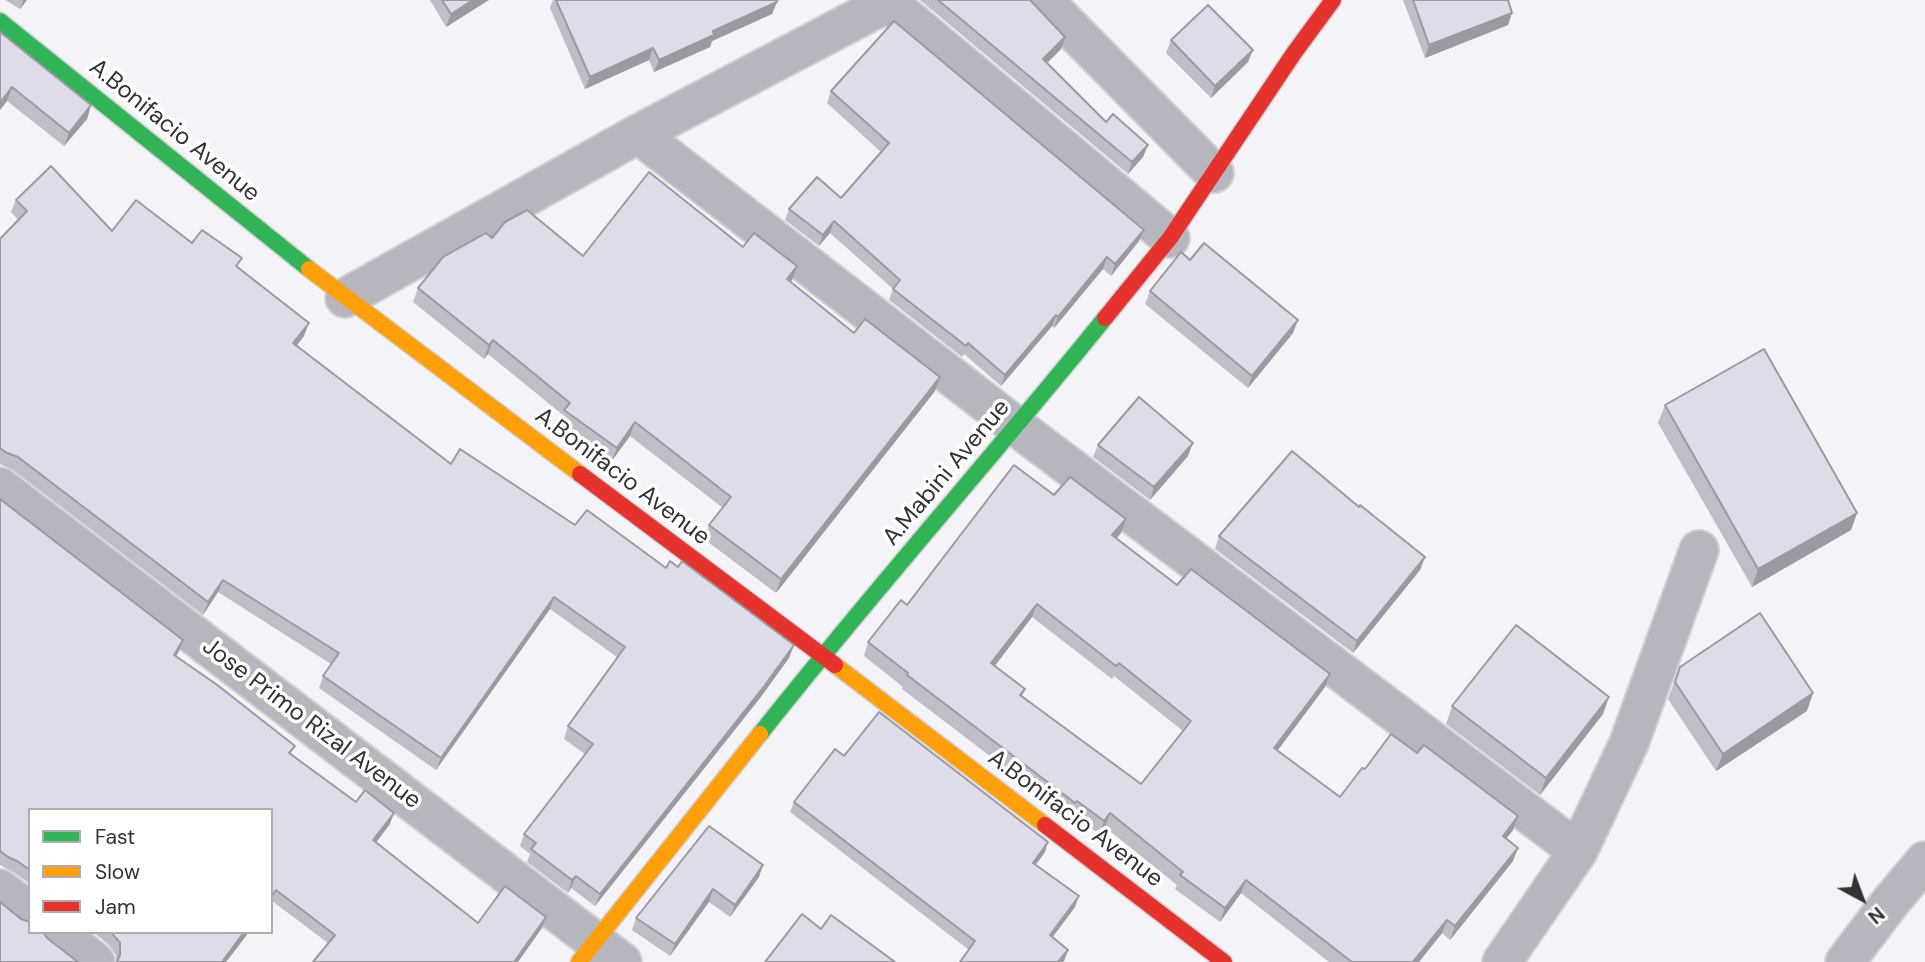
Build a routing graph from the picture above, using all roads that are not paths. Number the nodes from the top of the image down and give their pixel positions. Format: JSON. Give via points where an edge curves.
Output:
{"nodes":[{"id":1,"x":1043,"y":0,"type":"edge"},
{"id":2,"x":1333,"y":0,"type":"edge"},
{"id":3,"x":891,"y":1,"type":"edge"},
{"id":4,"x":0,"y":21,"type":"edge"},
{"id":5,"x":638,"y":134,"type":"junction"},
{"id":6,"x":1214,"y":173,"type":"junction"},
{"id":7,"x":1170,"y":238,"type":"junction"},
{"id":8,"x":345,"y":298,"type":"junction"},
{"id":9,"x":1017,"y":427,"type":"junction"},
{"id":10,"x":0,"y":487,"type":"edge"},
{"id":11,"x":1699,"y":550,"type":"dead end"},
{"id":12,"x":822,"y":655,"type":"junction"},
{"id":13,"x":1578,"y":851,"type":"junction"},
{"id":14,"x":1925,"y":861,"type":"edge"},
{"id":15,"x":0,"y":889,"type":"edge"},
{"id":16,"x":28,"y":910,"type":"edge"},
{"id":17,"x":60,"y":934,"type":"edge"},
{"id":18,"x":598,"y":955,"type":"edge"},
{"id":19,"x":95,"y":962,"type":"edge"},
{"id":20,"x":1224,"y":962,"type":"edge"},
{"id":21,"x":1502,"y":962,"type":"edge"},
{"id":22,"x":1846,"y":962,"type":"edge"}],
"edges":[{"from":1,"to":6,"type":"street"},
{"from":2,"to":6,"type":"street","name":"A.Mabini Avenue"},
{"from":3,"to":5,"type":"street"},
{"from":3,"to":7,"type":"street"},
{"from":4,"to":8,"type":"street","name":"A.Bonifacio Avenue"},
{"from":5,"to":8,"type":"street"},
{"from":5,"to":9,"type":"street"},
{"from":6,"to":7,"type":"street","name":"A.Mabini Avenue"},
{"from":7,"to":9,"type":"street","name":"A.Mabini Avenue"},
{"from":8,"to":12,"type":"street","name":"A.Bonifacio Avenue"},
{"from":9,"to":12,"type":"street","name":"A.Mabini Avenue"},
{"from":9,"to":13,"type":"street"},
{"from":10,"to":18,"type":"street","name":"Jose Primo Rizal Avenue"},
{"from":11,"to":13,"type":"street","via":[[1629,743]]},
{"from":12,"to":18,"type":"street","name":"A.Mabini Avenue"},
{"from":12,"to":20,"type":"street","name":"A.Bonifacio Avenue"},
{"from":13,"to":21,"type":"street"},
{"from":14,"to":22,"type":"street"},
{"from":15,"to":16,"type":"street"},
{"from":17,"to":19,"type":"street"}]}
